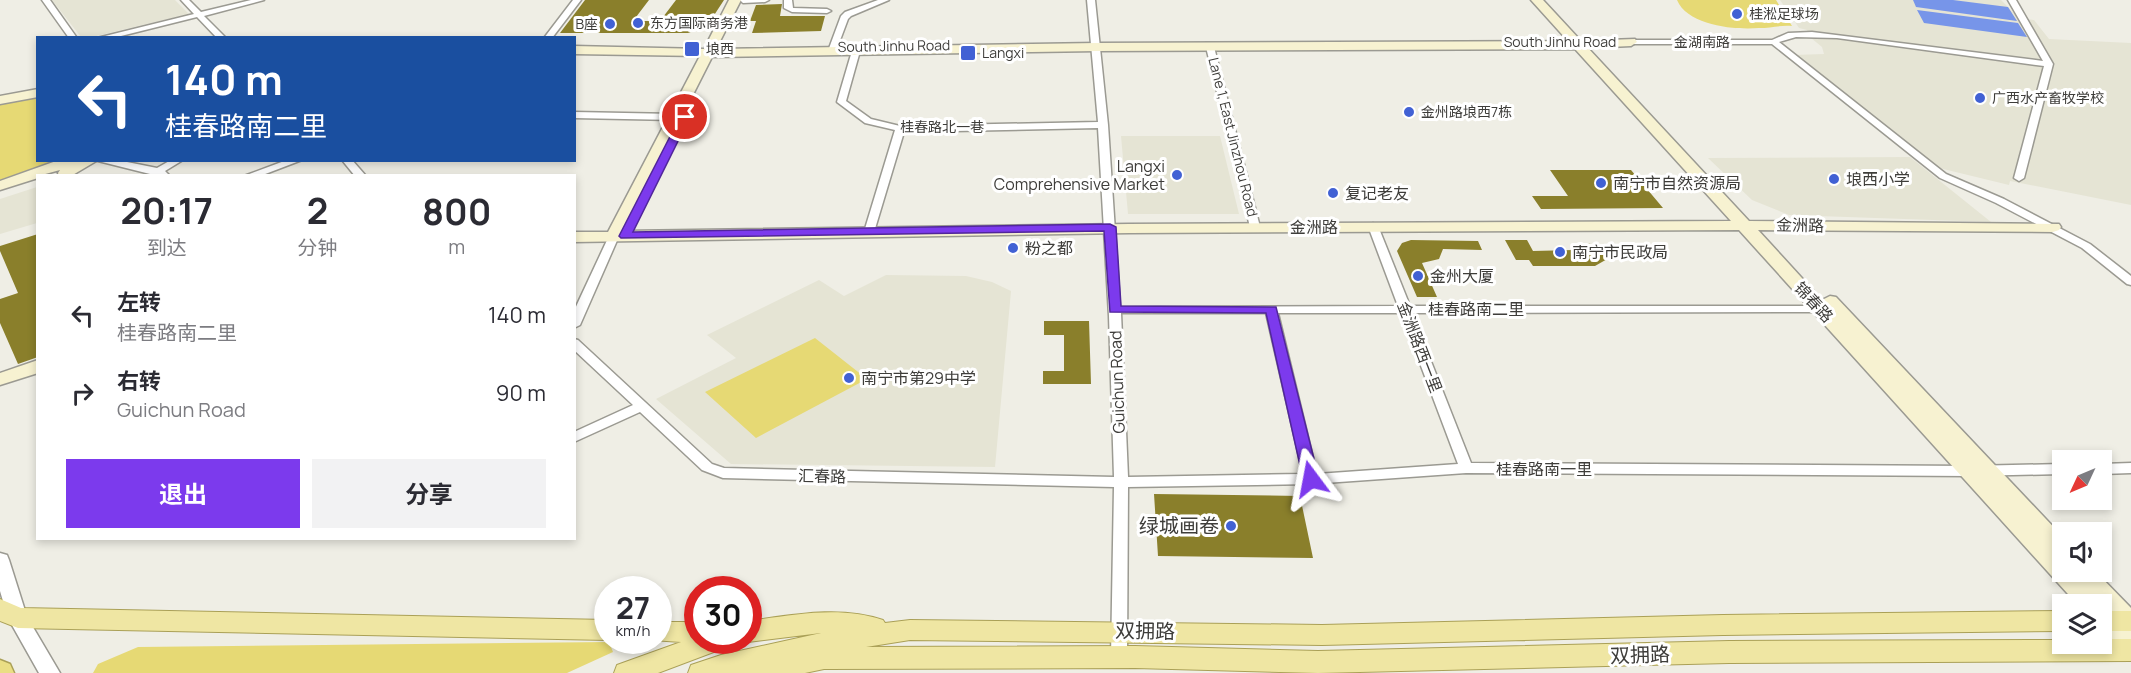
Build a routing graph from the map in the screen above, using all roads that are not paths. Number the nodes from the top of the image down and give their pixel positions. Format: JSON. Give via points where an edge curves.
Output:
{"nodes":[{"id":1,"x":46,"y":0,"type":"edge"},
{"id":2,"x":185,"y":0,"type":"edge"},
{"id":3,"x":260,"y":0,"type":"edge"},
{"id":4,"x":577,"y":0,"type":"edge"},
{"id":5,"x":735,"y":0,"type":"edge"},
{"id":6,"x":743,"y":0,"type":"edge"},
{"id":7,"x":765,"y":0,"type":"edge"},
{"id":8,"x":788,"y":0,"type":"edge"},
{"id":9,"x":885,"y":0,"type":"edge"},
{"id":10,"x":1091,"y":0,"type":"edge"},
{"id":11,"x":1537,"y":0,"type":"edge"},
{"id":12,"x":1547,"y":0,"type":"edge"},
{"id":13,"x":2012,"y":0,"type":"edge"},
{"id":14,"x":827,"y":11,"type":"dead end"},
{"id":15,"x":200,"y":14,"type":"junction"},
{"id":16,"x":72,"y":36,"type":"edge"},
{"id":17,"x":109,"y":36,"type":"edge"},
{"id":18,"x":220,"y":36,"type":"edge"},
{"id":19,"x":550,"y":36,"type":"edge"},
{"id":20,"x":1631,"y":42,"type":"joint"},
{"id":21,"x":1773,"y":42,"type":"junction"},
{"id":22,"x":1582,"y":43,"type":"junction"},
{"id":23,"x":576,"y":45,"type":"edge"},
{"id":24,"x":1097,"y":45,"type":"junction"},
{"id":25,"x":1210,"y":47,"type":"junction"},
{"id":26,"x":833,"y":49,"type":"junction"},
{"id":27,"x":576,"y":50,"type":"edge"},
{"id":28,"x":714,"y":50,"type":"junction"},
{"id":29,"x":856,"y":51,"type":"junction"},
{"id":30,"x":2049,"y":64,"type":"junction"},
{"id":31,"x":36,"y":91,"type":"edge"},
{"id":32,"x":36,"y":91,"type":"edge"},
{"id":33,"x":0,"y":94,"type":"edge"},
{"id":34,"x":0,"y":100,"type":"edge"},
{"id":35,"x":576,"y":116,"type":"edge"},
{"id":36,"x":675,"y":117,"type":"junction"},
{"id":37,"x":1103,"y":125,"type":"junction"},
{"id":38,"x":900,"y":129,"type":"junction"},
{"id":39,"x":68,"y":162,"type":"edge"},
{"id":40,"x":87,"y":162,"type":"edge"},
{"id":41,"x":108,"y":162,"type":"edge"},
{"id":42,"x":176,"y":162,"type":"edge"},
{"id":43,"x":292,"y":162,"type":"edge"},
{"id":44,"x":348,"y":162,"type":"edge"},
{"id":45,"x":162,"y":173,"type":"edge"},
{"id":46,"x":61,"y":174,"type":"edge"},
{"id":47,"x":255,"y":174,"type":"edge"},
{"id":48,"x":359,"y":174,"type":"edge"},
{"id":49,"x":2019,"y":178,"type":"dead end"},
{"id":50,"x":36,"y":184,"type":"edge"},
{"id":51,"x":0,"y":186,"type":"edge"},
{"id":52,"x":0,"y":194,"type":"edge"},
{"id":53,"x":1750,"y":225,"type":"junction"},
{"id":54,"x":1373,"y":226,"type":"junction"},
{"id":55,"x":1110,"y":227,"type":"junction"},
{"id":56,"x":1255,"y":227,"type":"junction"},
{"id":57,"x":2053,"y":227,"type":"junction"},
{"id":58,"x":869,"y":232,"type":"junction"},
{"id":59,"x":620,"y":236,"type":"junction"},
{"id":60,"x":576,"y":237,"type":"edge"},
{"id":61,"x":2131,"y":282,"type":"edge"},
{"id":62,"x":1271,"y":309,"type":"junction"},
{"id":63,"x":1405,"y":309,"type":"junction"},
{"id":64,"x":1828,"y":309,"type":"junction"},
{"id":65,"x":1115,"y":310,"type":"junction"},
{"id":66,"x":576,"y":321,"type":"edge"},
{"id":67,"x":576,"y":345,"type":"edge"},
{"id":68,"x":36,"y":367,"type":"edge"},
{"id":69,"x":0,"y":379,"type":"edge"},
{"id":70,"x":642,"y":406,"type":"junction"},
{"id":71,"x":576,"y":437,"type":"edge"},
{"id":72,"x":1466,"y":468,"type":"junction"},
{"id":73,"x":2131,"y":468,"type":"edge"},
{"id":74,"x":2052,"y":469,"type":"edge"},
{"id":75,"x":2112,"y":469,"type":"edge"},
{"id":76,"x":1988,"y":470,"type":"junction"},
{"id":77,"x":1969,"y":471,"type":"junction"},
{"id":78,"x":1311,"y":479,"type":"junction"},
{"id":79,"x":1120,"y":482,"type":"junction"},
{"id":80,"x":2052,"y":539,"type":"edge"},
{"id":81,"x":0,"y":560,"type":"edge"},
{"id":82,"x":2090,"y":582,"type":"edge"},
{"id":83,"x":9,"y":614,"type":"edge"},
{"id":84,"x":2113,"y":618,"type":"edge"},
{"id":85,"x":2052,"y":621,"type":"edge"},
{"id":86,"x":594,"y":630,"type":"edge"},
{"id":87,"x":762,"y":630,"type":"edge"},
{"id":88,"x":910,"y":630,"type":"junction"},
{"id":89,"x":1120,"y":631,"type":"junction"},
{"id":90,"x":2131,"y":649,"type":"edge"},
{"id":91,"x":684,"y":652,"type":"edge"},
{"id":92,"x":909,"y":657,"type":"junction"},
{"id":93,"x":1119,"y":657,"type":"junction"},
{"id":94,"x":50,"y":673,"type":"edge"},
{"id":95,"x":627,"y":673,"type":"edge"},
{"id":96,"x":701,"y":673,"type":"edge"},
{"id":97,"x":754,"y":673,"type":"edge"},
{"id":98,"x":880,"y":673,"type":"edge"}],
"edges":[{"from":1,"to":16,"type":"street"},
{"from":2,"to":15,"type":"street"},
{"from":3,"to":15,"type":"street"},
{"from":4,"to":19,"type":"street"},
{"from":5,"to":28,"type":"main road"},
{"from":6,"to":7,"type":"street"},
{"from":6,"to":28,"type":"main road"},
{"from":8,"to":14,"type":"street","via":[[792,10]]},
{"from":9,"to":26,"type":"street","via":[[848,14]]},
{"from":10,"to":24,"type":"street","name":"Guichun Road"},
{"from":11,"to":22,"type":"main road","name":"锦春路"},
{"from":12,"to":22,"type":"main road","name":"锦春路"},
{"from":13,"to":30,"type":"street"},
{"from":15,"to":17,"type":"street"},
{"from":15,"to":18,"type":"street"},
{"from":20,"to":21,"type":"street","name":"金湖南路"},
{"from":20,"to":22,"type":"main road","name":"South Jinhu Road"},
{"from":21,"to":30,"type":"street","name":"金湖南路","via":[[1803,34],[1837,36]]},
{"from":21,"to":57,"type":"street","via":[[1943,176]]},
{"from":22,"to":24,"type":"main road","name":"South Jinhu Road"},
{"from":22,"to":25,"type":"main road","name":"South Jinhu Road"},
{"from":22,"to":53,"type":"main road","name":"锦春路"},
{"from":23,"to":28,"type":"main road","name":"South Jinhu Road"},
{"from":24,"to":25,"type":"main road","name":"South Jinhu Road"},
{"from":24,"to":26,"type":"main road","name":"South Jinhu Road"},
{"from":24,"to":29,"type":"main road","name":"South Jinhu Road"},
{"from":24,"to":37,"type":"street","name":"Guichun Road"},
{"from":25,"to":56,"type":"street","name":"Lane 1, East Jinzhou Road"},
{"from":26,"to":28,"type":"main road","name":"South Jinhu Road"},
{"from":26,"to":29,"type":"main road","name":"South Jinhu Road"},
{"from":27,"to":28,"type":"main road","name":"South Jinhu Road"},
{"from":28,"to":36,"type":"main road"},
{"from":28,"to":59,"type":"main road"},
{"from":29,"to":38,"type":"street","name":"桂春路北一巷","via":[[841,102],[868,121]]},
{"from":30,"to":49,"type":"street"},
{"from":31,"to":33,"type":"main road"},
{"from":32,"to":34,"type":"main road"},
{"from":35,"to":36,"type":"street"},
{"from":36,"to":59,"type":"main road"},
{"from":37,"to":38,"type":"street","name":"桂春路北一巷"},
{"from":37,"to":55,"type":"street","name":"Guichun Road"},
{"from":38,"to":58,"type":"street"},
{"from":39,"to":51,"type":"main road"},
{"from":40,"to":46,"type":"main road"},
{"from":41,"to":45,"type":"street"},
{"from":42,"to":45,"type":"street"},
{"from":43,"to":47,"type":"street"},
{"from":44,"to":48,"type":"street"},
{"from":50,"to":52,"type":"main road"},
{"from":53,"to":54,"type":"main road","name":"金洲路"},
{"from":53,"to":57,"type":"main road","name":"金洲路"},
{"from":53,"to":64,"type":"main road","name":"锦春路"},
{"from":54,"to":56,"type":"main road","name":"金洲路"},
{"from":54,"to":63,"type":"street","name":"金洲路西一里"},
{"from":55,"to":56,"type":"main road","name":"金洲路"},
{"from":55,"to":58,"type":"main road","name":"金洲路"},
{"from":55,"to":65,"type":"street","name":"Guichun Road"},
{"from":57,"to":61,"type":"street","via":[[2086,246]]},
{"from":58,"to":59,"type":"main road","name":"金洲路"},
{"from":59,"to":60,"type":"main road","name":"金洲路"},
{"from":59,"to":66,"type":"street"},
{"from":62,"to":63,"type":"street","name":"桂春路南二里"},
{"from":62,"to":65,"type":"street","name":"桂春路南二里"},
{"from":62,"to":78,"type":"street"},
{"from":63,"to":64,"type":"street","name":"桂春路南二里"},
{"from":63,"to":72,"type":"street","name":"金洲路西一里"},
{"from":64,"to":76,"type":"main road","name":"锦春路"},
{"from":64,"to":77,"type":"main road","name":"锦春路"},
{"from":65,"to":79,"type":"street","name":"Guichun Road"},
{"from":67,"to":70,"type":"street","name":"汇春路"},
{"from":68,"to":69,"type":"main road"},
{"from":70,"to":71,"type":"street"},
{"from":70,"to":79,"type":"street","name":"汇春路","via":[[708,467],[723,473]]},
{"from":72,"to":77,"type":"street","name":"桂春路南一里"},
{"from":72,"to":78,"type":"street","name":"桂春路南一里"},
{"from":73,"to":75,"type":"street"},
{"from":74,"to":76,"type":"street","name":"桂春路南一里"},
{"from":76,"to":77,"type":"street","name":"桂春路南一里"},
{"from":76,"to":80,"type":"main road","name":"锦春路"},
{"from":77,"to":84,"type":"main road","name":"锦春路"},
{"from":78,"to":79,"type":"street","name":"桂春路南一里"},
{"from":79,"to":89,"type":"street","name":"Guichun Road"},
{"from":81,"to":83,"type":"street"},
{"from":82,"to":84,"type":"main road","name":"锦春路"},
{"from":83,"to":86,"type":"main road"},
{"from":83,"to":94,"type":"street"},
{"from":84,"to":90,"type":"main road","name":"锦春路"},
{"from":85,"to":89,"type":"main road","name":"双拥路","via":[[1322,635]]},
{"from":87,"to":88,"type":"main road","via":[[818,622]]},
{"from":88,"to":89,"type":"main road","name":"双拥路"},
{"from":88,"to":96,"type":"main road","name":"双拥路","via":[[822,643]]},
{"from":89,"to":93,"type":"street","name":"Guichun Road"},
{"from":90,"to":93,"type":"main road","name":"双拥路","via":[[1729,652],[1318,662]]},
{"from":91,"to":95,"type":"main road"},
{"from":92,"to":93,"type":"main road","name":"双拥路"},
{"from":92,"to":97,"type":"main road","name":"双拥路","via":[[824,658]]},
{"from":92,"to":98,"type":"main road"}]}
